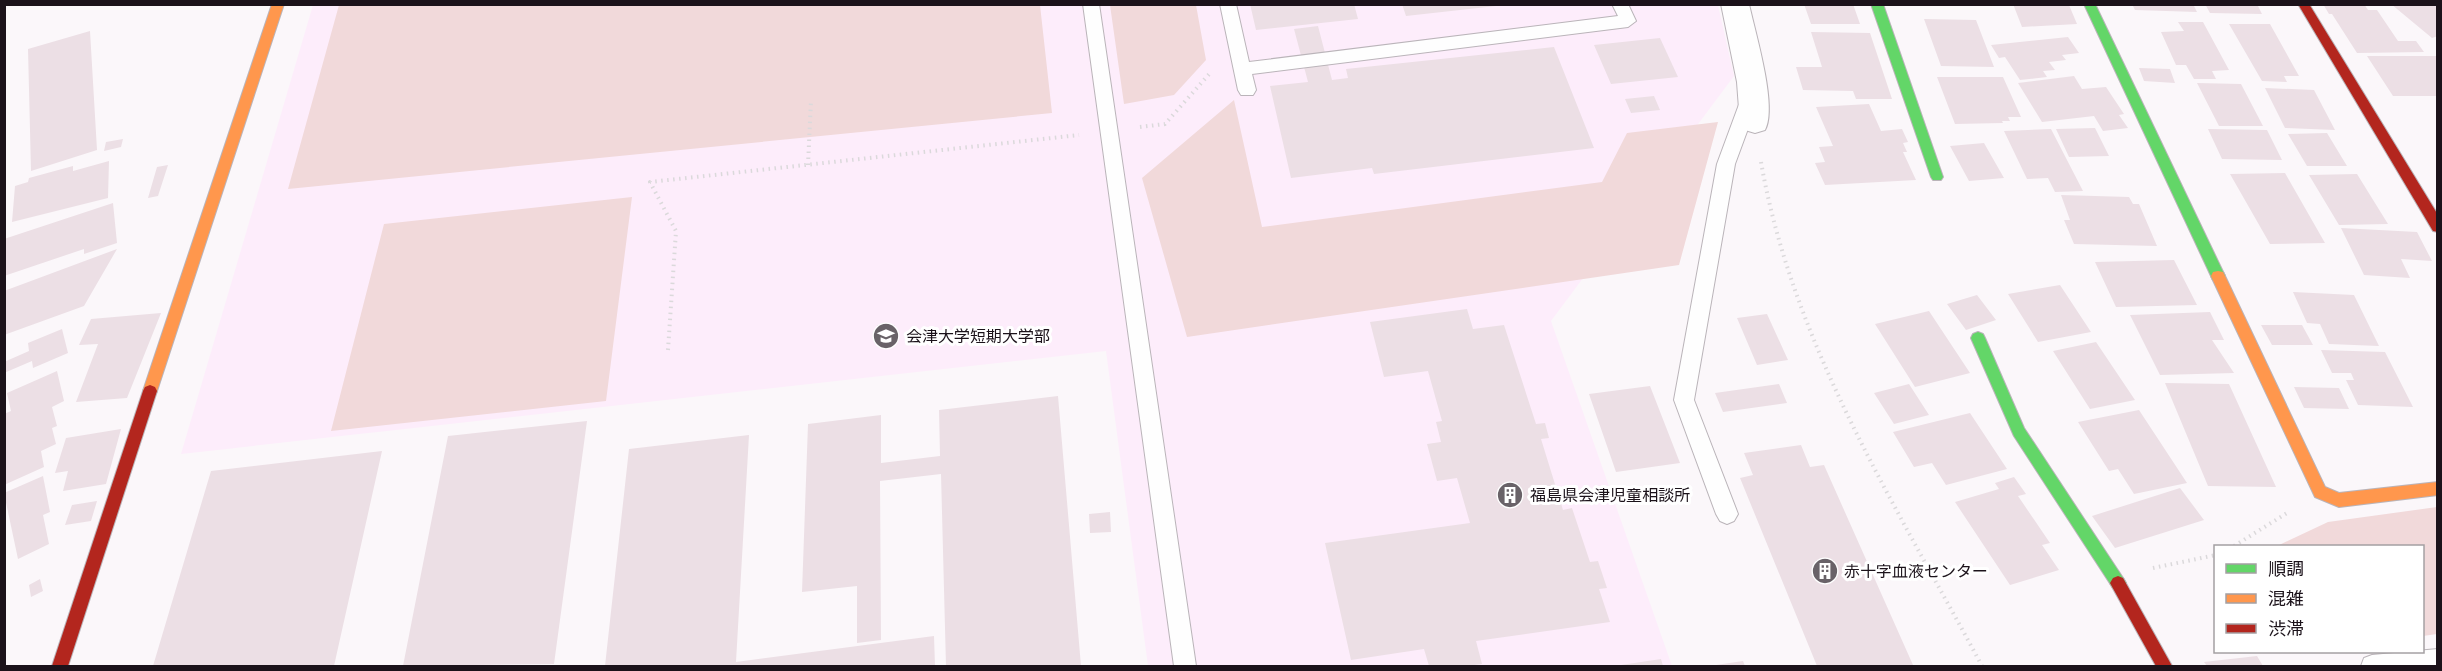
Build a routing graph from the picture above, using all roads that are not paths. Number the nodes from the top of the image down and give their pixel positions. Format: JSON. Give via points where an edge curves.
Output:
{"nodes":[{"id":1,"x":278,"y":4,"type":"edge"},
{"id":2,"x":1091,"y":4,"type":"edge"},
{"id":3,"x":1228,"y":4,"type":"edge"},
{"id":4,"x":1620,"y":4,"type":"edge"},
{"id":5,"x":1735,"y":4,"type":"edge"},
{"id":6,"x":1877,"y":4,"type":"edge"},
{"id":7,"x":2089,"y":4,"type":"edge"},
{"id":8,"x":2302,"y":4,"type":"edge"},
{"id":9,"x":1242,"y":69,"type":"junction"},
{"id":10,"x":1247,"y":90,"type":"dead end"},
{"id":11,"x":1752,"y":94,"type":"junction"},
{"id":12,"x":1755,"y":122,"type":"road end"},
{"id":13,"x":1937,"y":177,"type":"dead end"},
{"id":14,"x":2438,"y":227,"type":"edge"},
{"id":15,"x":1978,"y":338,"type":"dead end"},
{"id":16,"x":2438,"y":488,"type":"edge"},
{"id":17,"x":1727,"y":514,"type":"dead end"},
{"id":18,"x":2436,"y":661,"type":"edge"},
{"id":19,"x":60,"y":666,"type":"edge"},
{"id":20,"x":1185,"y":666,"type":"edge"},
{"id":21,"x":2164,"y":666,"type":"edge"},
{"id":22,"x":2372,"y":666,"type":"edge"}],
"edges":[{"from":1,"to":19,"type":"street"},
{"from":2,"to":20,"type":"lane"},
{"from":3,"to":9,"type":"lane"},
{"from":4,"to":9,"type":"lane","via":[[1628,21]]},
{"from":5,"to":11,"type":"street"},
{"from":6,"to":13,"type":"street"},
{"from":7,"to":16,"type":"street","via":[[2320,492],[2339,500]]},
{"from":8,"to":14,"type":"street"},
{"from":9,"to":10,"type":"lane"},
{"from":11,"to":12,"type":"street"},
{"from":11,"to":17,"type":"lane","via":[[1726,164],[1684,400]]},
{"from":15,"to":21,"type":"street","via":[[2019,432],[2114,576]]},
{"from":18,"to":22,"type":"lane"}]}
